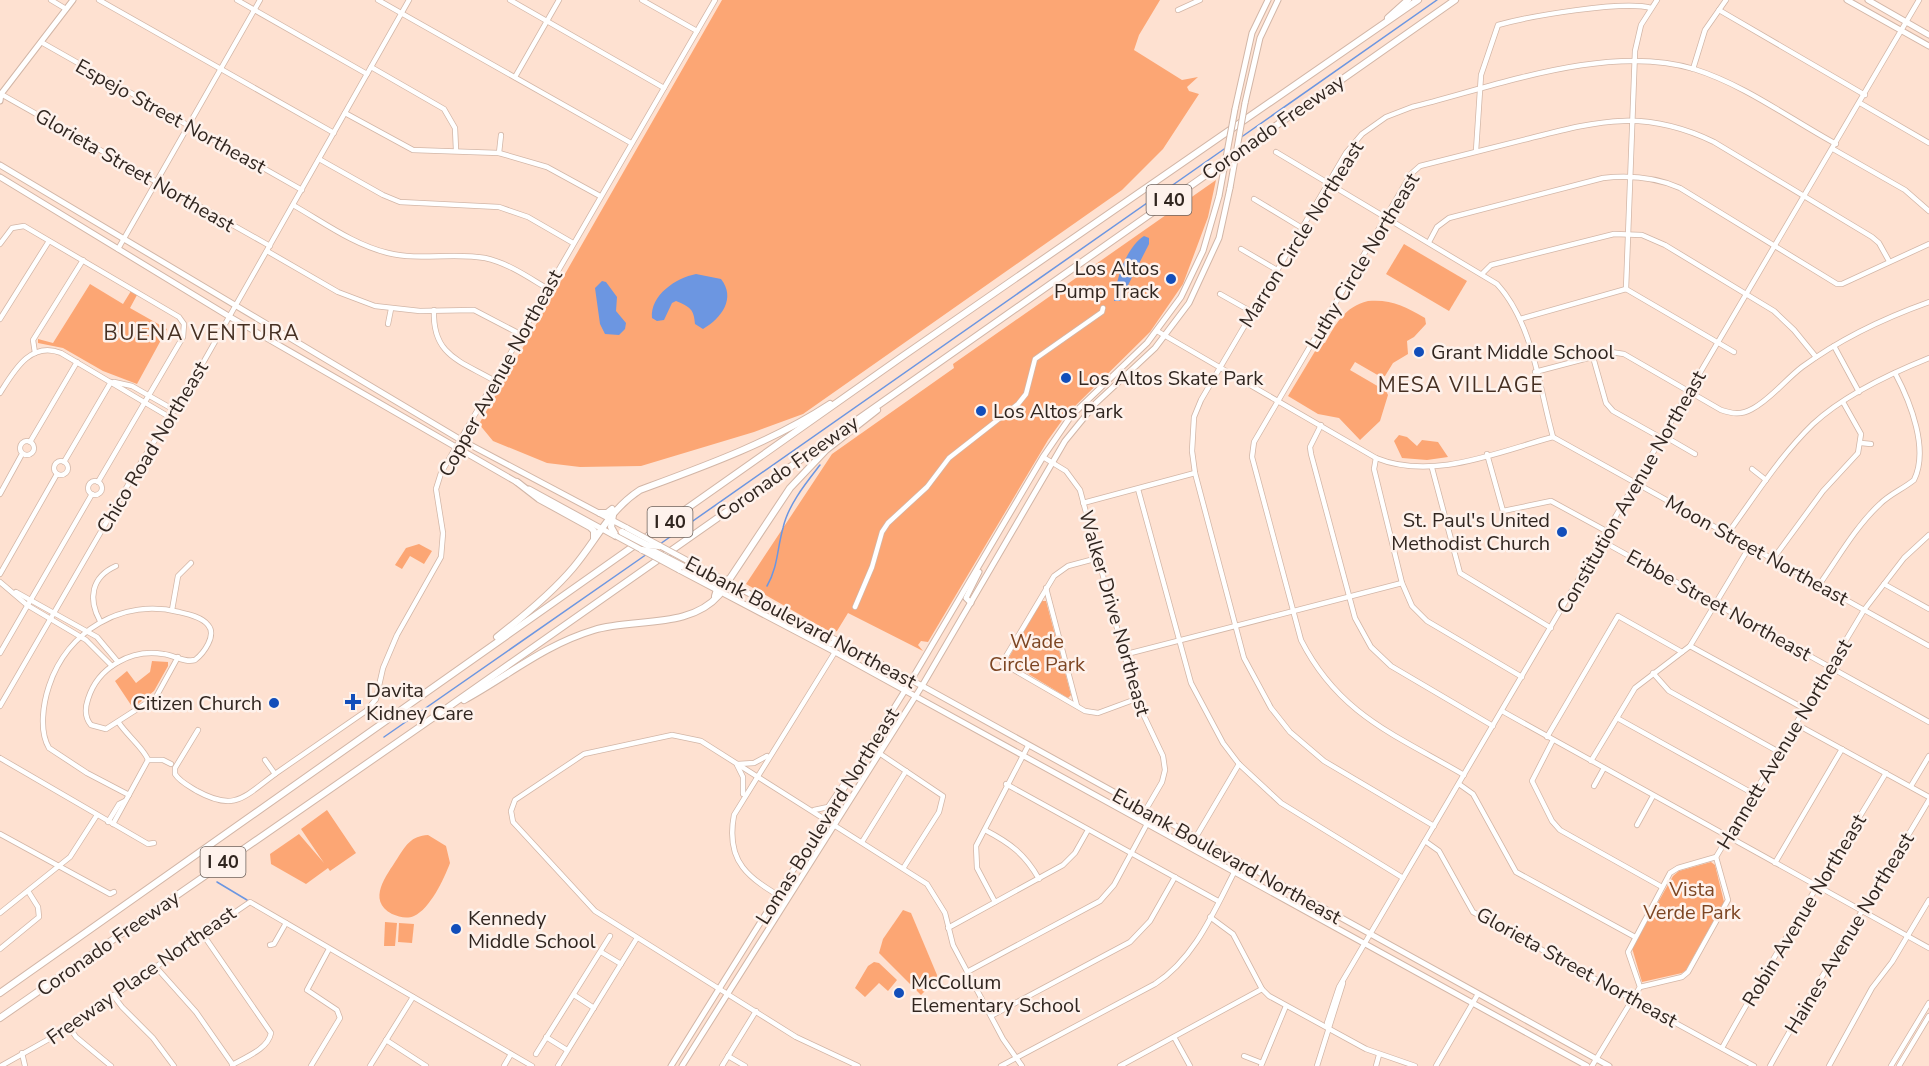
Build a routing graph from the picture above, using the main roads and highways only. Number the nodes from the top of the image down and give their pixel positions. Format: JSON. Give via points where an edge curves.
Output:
{"nodes":[{"id":1,"x":73,"y":0,"type":"edge"},
{"id":2,"x":1268,"y":0,"type":"edge"},
{"id":3,"x":1408,"y":0,"type":"edge"},
{"id":4,"x":1418,"y":0,"type":"edge"},
{"id":5,"x":1455,"y":0,"type":"edge"},
{"id":6,"x":1460,"y":0,"type":"edge"},
{"id":7,"x":1847,"y":0,"type":"edge"},
{"id":8,"x":1868,"y":0,"type":"edge"},
{"id":9,"x":1277,"y":3,"type":"edge"},
{"id":10,"x":1425,"y":21,"type":"junction"},
{"id":11,"x":1929,"y":35,"type":"edge"},
{"id":12,"x":1365,"y":38,"type":"junction"},
{"id":13,"x":1929,"y":45,"type":"edge"},
{"id":14,"x":1,"y":94,"type":"edge"},
{"id":15,"x":0,"y":101,"type":"edge"},
{"id":16,"x":0,"y":165,"type":"edge"},
{"id":17,"x":0,"y":177,"type":"edge"},
{"id":18,"x":903,"y":356,"type":"junction"},
{"id":19,"x":913,"y":381,"type":"junction"},
{"id":20,"x":517,"y":482,"type":"junction"},
{"id":21,"x":609,"y":517,"type":"junction"},
{"id":22,"x":601,"y":530,"type":"junction"},
{"id":23,"x":622,"y":532,"type":"junction"},
{"id":24,"x":592,"y":542,"type":"junction"},
{"id":25,"x":659,"y":546,"type":"joint"},
{"id":26,"x":642,"y":550,"type":"joint"},
{"id":27,"x":684,"y":566,"type":"junction"},
{"id":28,"x":980,"y":567,"type":"junction"},
{"id":29,"x":713,"y":575,"type":"junction"},
{"id":30,"x":728,"y":580,"type":"junction"},
{"id":31,"x":718,"y":584,"type":"junction"},
{"id":32,"x":718,"y":594,"type":"junction"},
{"id":33,"x":728,"y":597,"type":"joint"},
{"id":34,"x":971,"y":603,"type":"junction"},
{"id":35,"x":786,"y":627,"type":"junction"},
{"id":36,"x":837,"y":640,"type":"junction"},
{"id":37,"x":911,"y":681,"type":"junction"},
{"id":38,"x":435,"y":685,"type":"junction"},
{"id":39,"x":922,"y":686,"type":"junction"},
{"id":40,"x":905,"y":690,"type":"junction"},
{"id":41,"x":915,"y":696,"type":"junction"},
{"id":42,"x":447,"y":708,"type":"junction"},
{"id":43,"x":1087,"y":778,"type":"junction"},
{"id":44,"x":1082,"y":788,"type":"junction"},
{"id":45,"x":1325,"y":909,"type":"junction"},
{"id":46,"x":1320,"y":918,"type":"junction"},
{"id":47,"x":1429,"y":967,"type":"junction"},
{"id":48,"x":1424,"y":976,"type":"junction"},
{"id":49,"x":0,"y":992,"type":"edge"},
{"id":50,"x":0,"y":1018,"type":"edge"},
{"id":51,"x":1530,"y":1023,"type":"junction"},
{"id":52,"x":1525,"y":1032,"type":"junction"},
{"id":53,"x":671,"y":1066,"type":"edge"},
{"id":54,"x":682,"y":1066,"type":"edge"},
{"id":55,"x":1587,"y":1066,"type":"edge"},
{"id":56,"x":1609,"y":1066,"type":"edge"}],
"edges":[{"from":1,"to":14,"type":"main road"},
{"from":2,"to":28,"type":"main road","name":"Lomas Boulevard Northeast","bridge":true,"via":[[1252,33],[1219,196],[1191,279],[1157,331],[1071,416]]},
{"from":3,"to":12,"type":"highway"},
{"from":4,"to":12,"type":"highway","name":"Coronado Freeway","number":"I 40"},
{"from":5,"to":10,"type":"highway","name":"Coronado Freeway","number":"I 40"},
{"from":6,"to":10,"type":"highway"},
{"from":7,"to":13,"type":"main road"},
{"from":8,"to":11,"type":"main road"},
{"from":9,"to":34,"type":"main road","name":"Lomas Boulevard Northeast","bridge":true,"via":[[1254,57],[1230,188],[1211,259],[1190,303],[1166,335],[1096,403],[1052,463]]},
{"from":10,"to":19,"type":"highway","name":"Coronado Freeway","number":"I 40"},
{"from":12,"to":18,"type":"highway","name":"Coronado Freeway","number":"I 40"},
{"from":14,"to":15,"type":"main road"},
{"from":16,"to":21,"type":"main road","via":[[461,440]]},
{"from":17,"to":20,"type":"main road","via":[[230,317]]},
{"from":18,"to":21,"type":"highway","via":[[791,428],[640,490],[623,499]]},
{"from":18,"to":38,"type":"highway","name":"Coronado Freeway","number":"I 40"},
{"from":19,"to":30,"type":"highway","via":[[804,472]]},
{"from":19,"to":42,"type":"highway","name":"Coronado Freeway","number":"I 40"},
{"from":20,"to":22,"type":"main road"},
{"from":20,"to":24,"type":"highway","via":[[592,528]]},
{"from":21,"to":22,"type":"highway"},
{"from":21,"to":23,"type":"highway"},
{"from":22,"to":23,"type":"main road"},
{"from":22,"to":24,"type":"highway"},
{"from":23,"to":25,"type":"highway","bridge":true,"via":[[647,545]]},
{"from":23,"to":26,"type":"main road","bridge":true},
{"from":24,"to":38,"type":"highway","via":[[541,602]]},
{"from":25,"to":27,"type":"main road","name":"Eubank Boulevard Northeast","bridge":true},
{"from":26,"to":27,"type":"highway","bridge":true,"via":[[656,552]]},
{"from":27,"to":29,"type":"main road","name":"Eubank Boulevard Northeast"},
{"from":27,"to":31,"type":"highway"},
{"from":27,"to":32,"type":"main road","name":"Eubank Boulevard Northeast"},
{"from":28,"to":34,"type":"main road","via":[[966,598]]},
{"from":28,"to":37,"type":"main road","name":"Lomas Boulevard Northeast"},
{"from":29,"to":30,"type":"main road","name":"Eubank Boulevard Northeast"},
{"from":29,"to":31,"type":"highway"},
{"from":30,"to":31,"type":"highway"},
{"from":30,"to":32,"type":"highway"},
{"from":30,"to":36,"type":"main road","name":"Eubank Boulevard Northeast"},
{"from":31,"to":32,"type":"highway"},
{"from":32,"to":33,"type":"highway"},
{"from":32,"to":42,"type":"highway","via":[[702,609],[680,617],[613,625],[572,637]]},
{"from":33,"to":35,"type":"main road","name":"Eubank Boulevard Northeast"},
{"from":34,"to":39,"type":"main road","name":"Lomas Boulevard Northeast"},
{"from":35,"to":36,"type":"main road","via":[[831,644]]},
{"from":35,"to":40,"type":"main road","name":"Eubank Boulevard Northeast"},
{"from":36,"to":37,"type":"main road","name":"Eubank Boulevard Northeast"},
{"from":37,"to":39,"type":"main road","name":"Eubank Boulevard Northeast"},
{"from":37,"to":40,"type":"main road","name":"Lomas Boulevard Northeast"},
{"from":38,"to":49,"type":"highway","name":"Coronado Freeway","number":"I 40"},
{"from":39,"to":41,"type":"main road","name":"Lomas Boulevard Northeast"},
{"from":39,"to":43,"type":"main road","name":"Eubank Boulevard Northeast"},
{"from":40,"to":41,"type":"main road","name":"Eubank Boulevard Northeast"},
{"from":40,"to":53,"type":"main road","name":"Lomas Boulevard Northeast"},
{"from":41,"to":44,"type":"main road","name":"Eubank Boulevard Northeast"},
{"from":41,"to":54,"type":"main road","name":"Lomas Boulevard Northeast"},
{"from":42,"to":50,"type":"highway","name":"Coronado Freeway","number":"I 40"},
{"from":43,"to":44,"type":"main road"},
{"from":43,"to":45,"type":"main road","name":"Eubank Boulevard Northeast"},
{"from":44,"to":46,"type":"main road","name":"Eubank Boulevard Northeast"},
{"from":45,"to":46,"type":"main road"},
{"from":45,"to":47,"type":"main road","name":"Eubank Boulevard Northeast"},
{"from":46,"to":48,"type":"main road","name":"Eubank Boulevard Northeast"},
{"from":47,"to":48,"type":"main road"},
{"from":47,"to":51,"type":"main road","name":"Eubank Boulevard Northeast"},
{"from":48,"to":52,"type":"main road","name":"Eubank Boulevard Northeast"},
{"from":51,"to":52,"type":"main road"},
{"from":51,"to":56,"type":"main road","name":"Eubank Boulevard Northeast"},
{"from":52,"to":55,"type":"main road","name":"Eubank Boulevard Northeast"}]}
